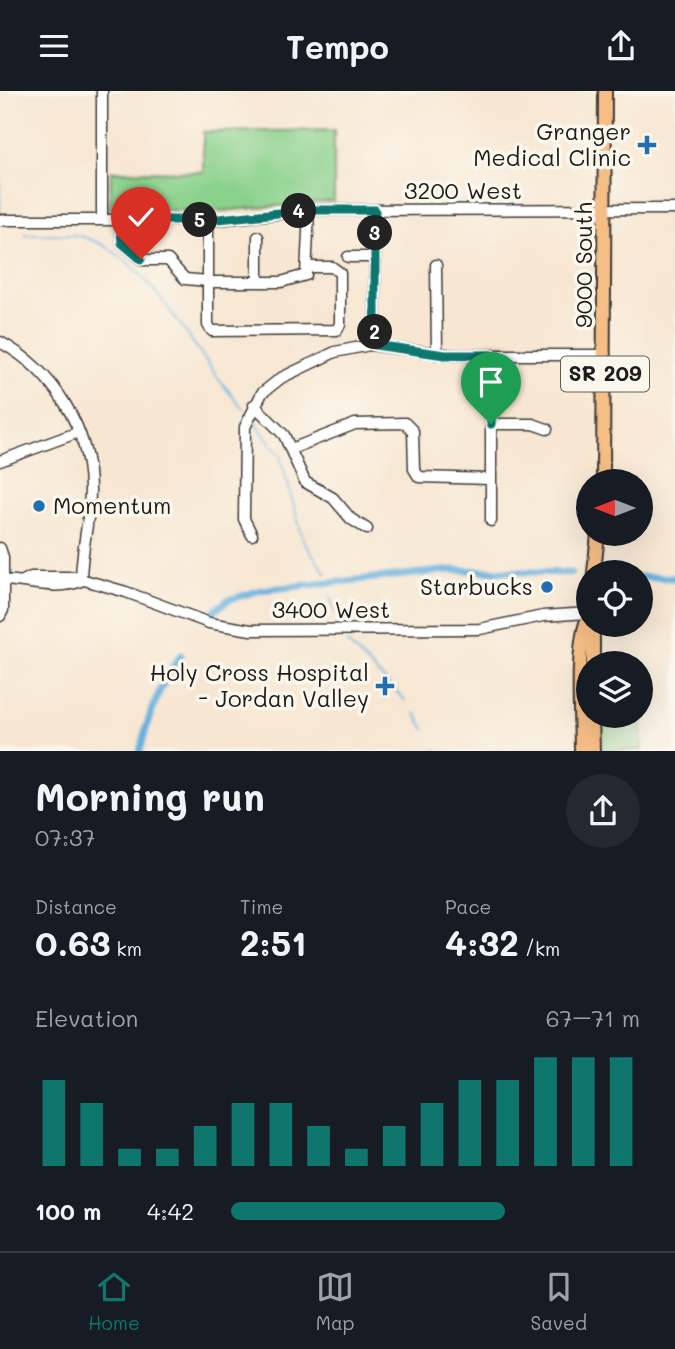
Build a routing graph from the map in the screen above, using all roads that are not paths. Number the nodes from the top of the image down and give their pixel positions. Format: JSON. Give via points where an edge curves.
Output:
{"nodes":[{"id":1,"x":102,"y":91,"type":"edge"},
{"id":2,"x":605,"y":91,"type":"edge"},
{"id":3,"x":605,"y":209,"type":"junction"},
{"id":4,"x":675,"y":209,"type":"edge"},
{"id":5,"x":309,"y":210,"type":"junction"},
{"id":6,"x":375,"y":210,"type":"junction"},
{"id":7,"x":0,"y":220,"type":"edge"},
{"id":8,"x":102,"y":220,"type":"junction"},
{"id":9,"x":120,"y":220,"type":"junction"},
{"id":10,"x":208,"y":220,"type":"junction"},
{"id":11,"x":258,"y":237,"type":"dead end"},
{"id":12,"x":348,"y":257,"type":"dead end"},
{"id":13,"x":375,"y":257,"type":"junction"},
{"id":14,"x":436,"y":265,"type":"dead end"},
{"id":15,"x":309,"y":267,"type":"junction"},
{"id":16,"x":208,"y":281,"type":"junction"},
{"id":17,"x":258,"y":282,"type":"junction"},
{"id":18,"x":0,"y":342,"type":"edge"},
{"id":19,"x":375,"y":345,"type":"junction"},
{"id":20,"x":437,"y":354,"type":"junction"},
{"id":21,"x":491,"y":355,"type":"junction"},
{"id":22,"x":605,"y":355,"type":"junction"},
{"id":23,"x":254,"y":405,"type":"junction"},
{"id":24,"x":491,"y":424,"type":"junction"},
{"id":25,"x":547,"y":429,"type":"dead end"},
{"id":26,"x":79,"y":432,"type":"junction"},
{"id":27,"x":291,"y":449,"type":"junction"},
{"id":28,"x":0,"y":461,"type":"edge"},
{"id":29,"x":603,"y":469,"type":"edge"},
{"id":30,"x":491,"y":479,"type":"junction"},
{"id":31,"x":491,"y":521,"type":"dead end"},
{"id":32,"x":367,"y":529,"type":"dead end"},
{"id":33,"x":252,"y":535,"type":"dead end"},
{"id":34,"x":0,"y":548,"type":"edge"},
{"id":35,"x":1,"y":565,"type":"edge"},
{"id":36,"x":3,"y":580,"type":"junction"},
{"id":37,"x":81,"y":581,"type":"junction"},
{"id":38,"x":0,"y":616,"type":"edge"},
{"id":39,"x":576,"y":616,"type":"edge"},
{"id":40,"x":583,"y":637,"type":"edge"},
{"id":41,"x":592,"y":728,"type":"edge"},
{"id":42,"x":581,"y":751,"type":"edge"},
{"id":43,"x":593,"y":751,"type":"edge"}],
"edges":[{"from":1,"to":8,"type":"street"},
{"from":2,"to":3,"type":"main road","name":"9000 South","number":"SR 209"},
{"from":3,"to":4,"type":"street","name":"3200 West"},
{"from":3,"to":6,"type":"street","name":"3200 West"},
{"from":3,"to":22,"type":"main road","name":"9000 South","number":"SR 209"},
{"from":5,"to":6,"type":"street","name":"3200 West"},
{"from":5,"to":10,"type":"street","name":"3200 West"},
{"from":5,"to":15,"type":"street"},
{"from":6,"to":13,"type":"street"},
{"from":7,"to":8,"type":"street","name":"3200 West"},
{"from":8,"to":9,"type":"street","name":"3200 West"},
{"from":9,"to":10,"type":"street","name":"3200 West"},
{"from":9,"to":16,"type":"street","via":[[122,243],[141,259],[168,260],[186,279]]},
{"from":10,"to":16,"type":"street"},
{"from":11,"to":17,"type":"street"},
{"from":12,"to":13,"type":"street"},
{"from":13,"to":19,"type":"street"},
{"from":14,"to":20,"type":"street"},
{"from":15,"to":16,"type":"street","via":[[337,269],[341,276],[337,330],[211,330]]},
{"from":15,"to":17,"type":"street","via":[[302,277]]},
{"from":16,"to":17,"type":"street"},
{"from":18,"to":26,"type":"street","via":[[49,381]]},
{"from":19,"to":20,"type":"street"},
{"from":19,"to":23,"type":"street","via":[[335,352],[293,372],[271,385]]},
{"from":20,"to":21,"type":"street"},
{"from":21,"to":22,"type":"street"},
{"from":21,"to":24,"type":"street"},
{"from":22,"to":29,"type":"main road","name":"9000 South","number":"SR 209"},
{"from":23,"to":27,"type":"street","via":[[280,430]]},
{"from":23,"to":33,"type":"street","via":[[244,435],[244,519]]},
{"from":24,"to":25,"type":"street","via":[[533,424]]},
{"from":24,"to":30,"type":"street"},
{"from":26,"to":28,"type":"street"},
{"from":26,"to":37,"type":"street","via":[[90,490]]},
{"from":27,"to":30,"type":"street","via":[[349,426],[403,423],[412,429],[414,469],[419,477]]},
{"from":27,"to":32,"type":"street","via":[[305,482],[329,495]]},
{"from":30,"to":31,"type":"street"},
{"from":34,"to":35,"type":"street"},
{"from":35,"to":36,"type":"street"},
{"from":36,"to":37,"type":"street","name":"3400 West","via":[[31,585]]},
{"from":36,"to":38,"type":"street"},
{"from":37,"to":39,"type":"street","name":"3400 West","via":[[113,587],[209,623],[240,629],[480,629],[543,615]]},
{"from":40,"to":42,"type":"main road"},
{"from":41,"to":43,"type":"main road"}]}
